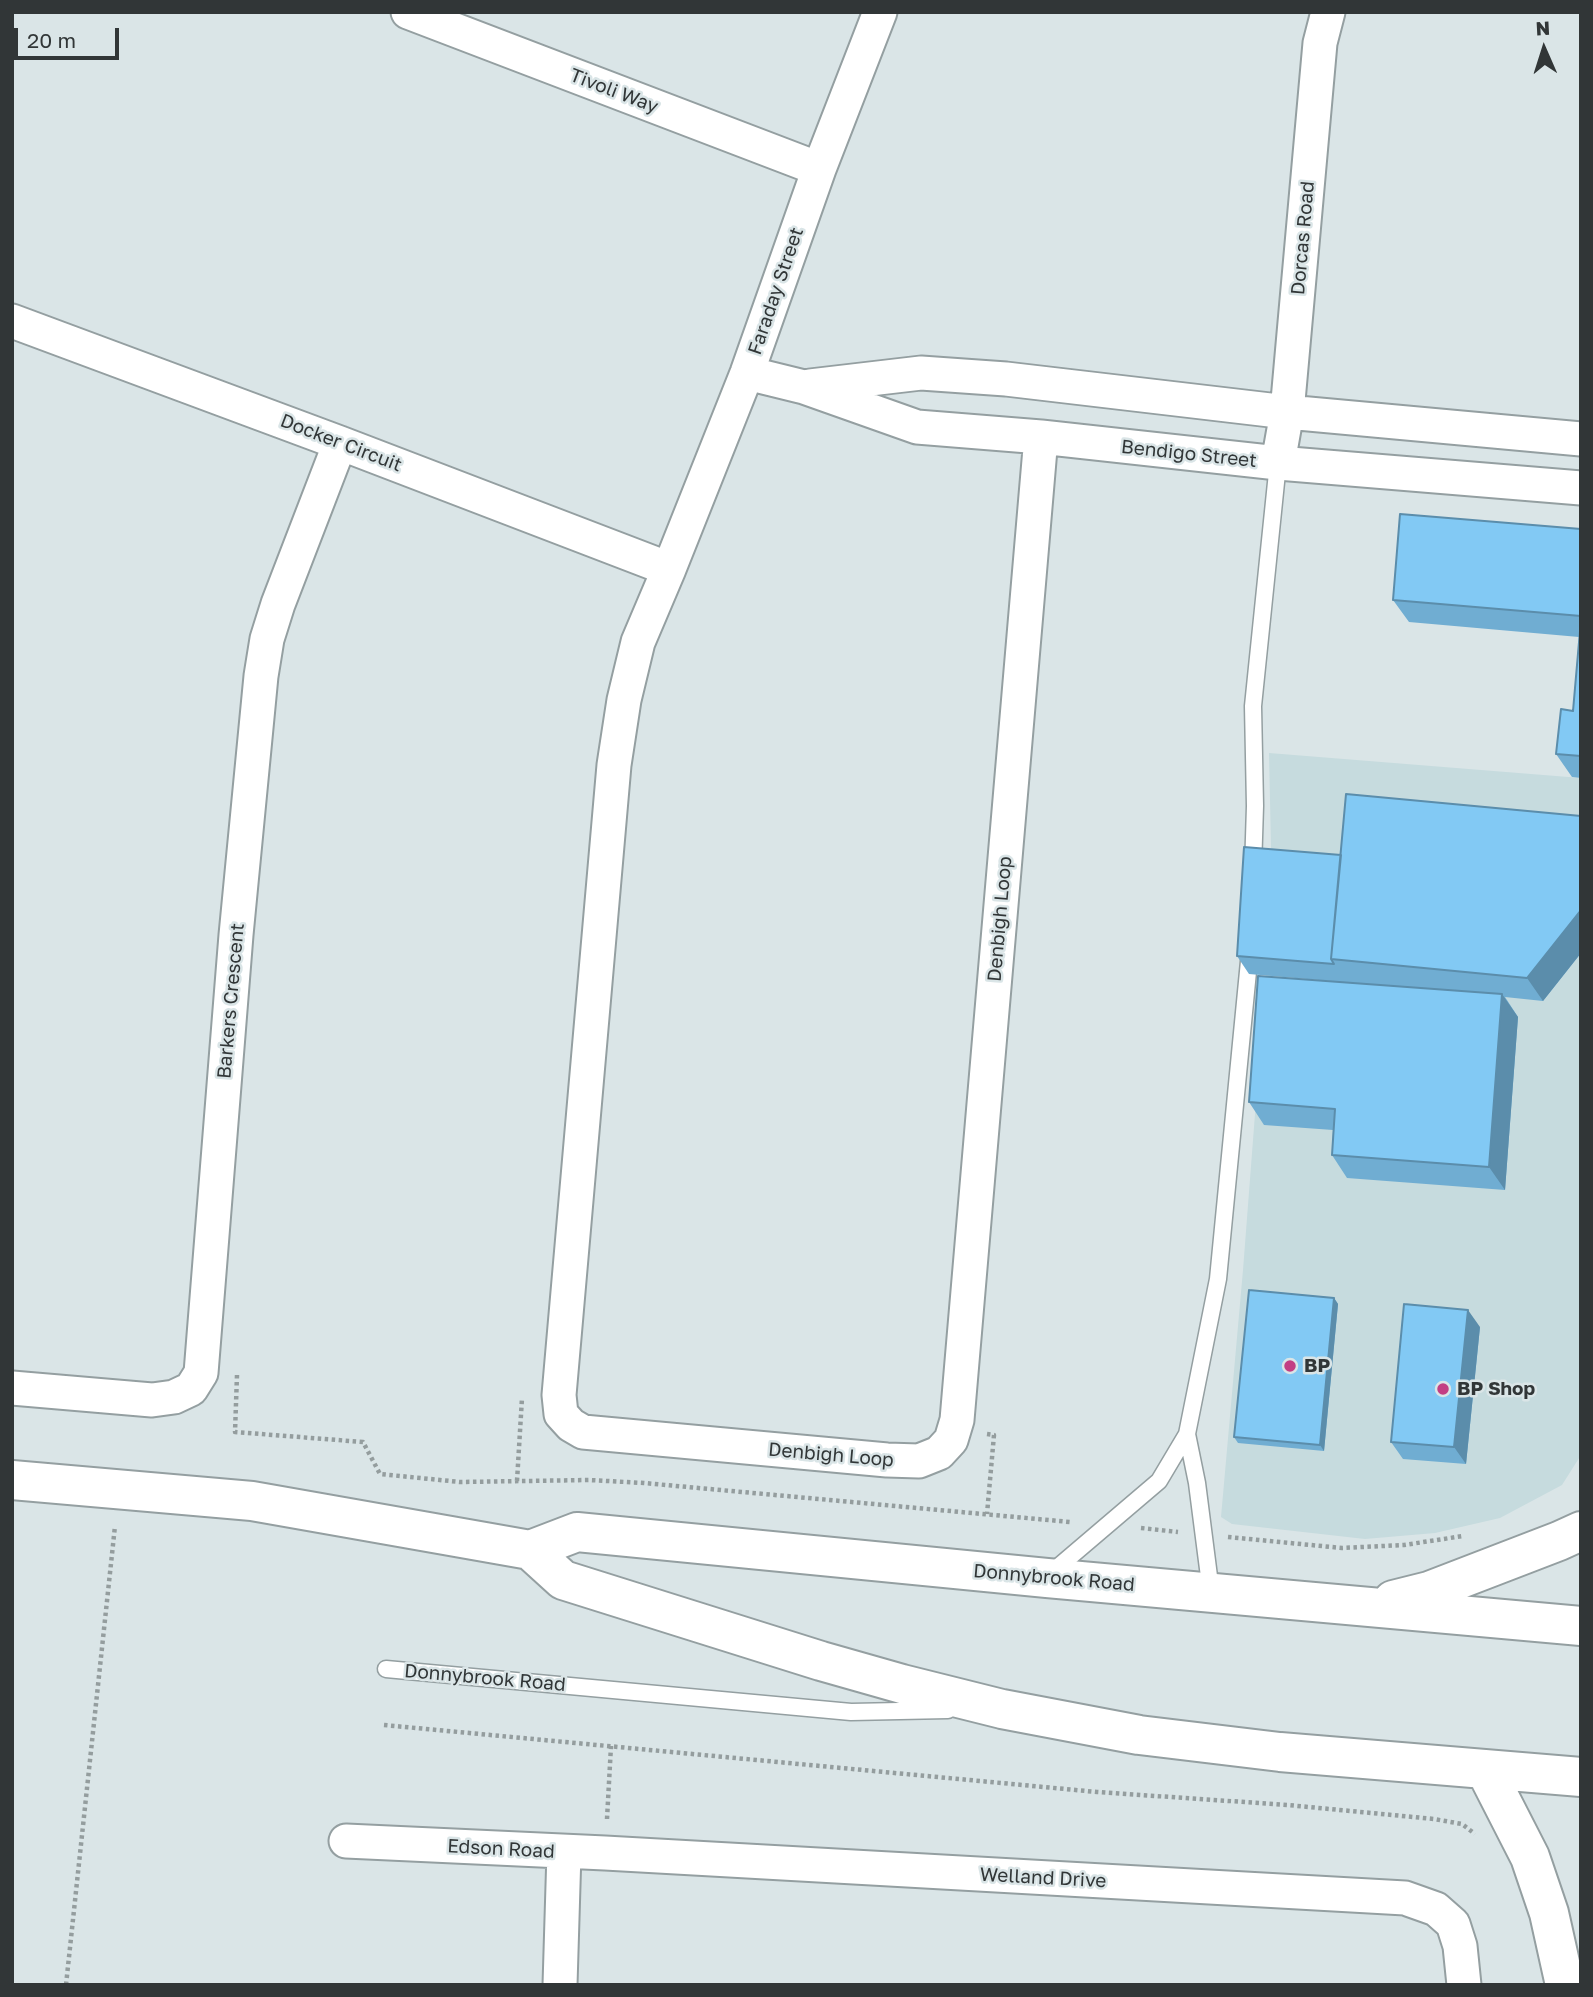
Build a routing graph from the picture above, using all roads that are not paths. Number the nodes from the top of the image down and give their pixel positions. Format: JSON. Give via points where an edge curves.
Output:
{"nodes":[{"id":1,"x":408,"y":12,"type":"edge"},
{"id":2,"x":880,"y":12,"type":"edge"},
{"id":3,"x":1328,"y":12,"type":"edge"},
{"id":4,"x":819,"y":169,"type":"junction"},
{"id":5,"x":12,"y":321,"type":"edge"},
{"id":6,"x":747,"y":373,"type":"junction"},
{"id":7,"x":804,"y":387,"type":"junction"},
{"id":8,"x":1287,"y":412,"type":"junction"},
{"id":9,"x":1041,"y":437,"type":"junction"},
{"id":10,"x":1581,"y":439,"type":"edge"},
{"id":11,"x":340,"y":443,"type":"junction"},
{"id":12,"x":1278,"y":463,"type":"junction"},
{"id":13,"x":1581,"y":488,"type":"edge"},
{"id":14,"x":669,"y":569,"type":"junction"},
{"id":15,"x":1252,"y":888,"type":"edge"},
{"id":16,"x":1251,"y":930,"type":"edge"},
{"id":17,"x":12,"y":1388,"type":"edge"},
{"id":18,"x":1187,"y":1434,"type":"junction"},
{"id":19,"x":12,"y":1480,"type":"edge"},
{"id":20,"x":1581,"y":1531,"type":"edge"},
{"id":21,"x":530,"y":1550,"type":"junction"},
{"id":22,"x":1047,"y":1577,"type":"junction"},
{"id":23,"x":1212,"y":1592,"type":"junction"},
{"id":24,"x":1368,"y":1606,"type":"junction"},
{"id":25,"x":1581,"y":1626,"type":"edge"},
{"id":26,"x":386,"y":1669,"type":"dead end"},
{"id":27,"x":1002,"y":1709,"type":"junction"},
{"id":28,"x":1485,"y":1769,"type":"junction"},
{"id":29,"x":1581,"y":1777,"type":"edge"},
{"id":30,"x":346,"y":1841,"type":"dead end"},
{"id":31,"x":564,"y":1852,"type":"junction"},
{"id":32,"x":560,"y":1985,"type":"edge"},
{"id":33,"x":1464,"y":1985,"type":"edge"},
{"id":34,"x":1565,"y":1985,"type":"edge"}],
"edges":[{"from":1,"to":4,"type":"street","name":"Tivoli Way"},
{"from":2,"to":4,"type":"street","name":"Faraday Street"},
{"from":3,"to":8,"type":"street","name":"Dorcas Road","via":[[1320,43]]},
{"from":4,"to":6,"type":"street","name":"Faraday Street"},
{"from":5,"to":11,"type":"street","name":"Docker Circuit"},
{"from":6,"to":7,"type":"street","name":"Bendigo Street"},
{"from":6,"to":14,"type":"street","name":"Faraday Street"},
{"from":7,"to":8,"type":"street","name":"Bendigo Street","via":[[921,373]]},
{"from":7,"to":9,"type":"street","name":"Bendigo Street","via":[[917,428]]},
{"from":8,"to":10,"type":"street","name":"Bendigo Street"},
{"from":8,"to":12,"type":"street","name":"Dorcas Road"},
{"from":9,"to":12,"type":"street","name":"Bendigo Street"},
{"from":9,"to":14,"type":"street","name":"Denbigh Loop","via":[[957,1420],[951,1440],[939,1453],[919,1461],[583,1432],[561,1414],[559,1395],[614,765],[638,642]]},
{"from":11,"to":14,"type":"street","name":"Docker Circuit"},
{"from":11,"to":17,"type":"street","name":"Barkers Crescent","via":[[278,604],[261,676],[201,1373],[191,1389],[152,1400]]},
{"from":12,"to":13,"type":"street","name":"Bendigo Street"},
{"from":12,"to":15,"type":"lane","via":[[1253,706]]},
{"from":16,"to":18,"type":"lane","via":[[1218,1279]]},
{"from":18,"to":22,"type":"lane","via":[[1159,1481]]},
{"from":18,"to":23,"type":"lane"},
{"from":19,"to":21,"type":"main road","via":[[252,1501]]},
{"from":20,"to":24,"type":"main road","via":[[1429,1591]]},
{"from":21,"to":22,"type":"main road","name":"Donnybrook Road","via":[[577,1532]]},
{"from":21,"to":27,"type":"main road","name":"Donnybrook Road","via":[[563,1580],[821,1661]]},
{"from":22,"to":23,"type":"main road","name":"Donnybrook Road"},
{"from":23,"to":24,"type":"main road","name":"Donnybrook Road"},
{"from":24,"to":25,"type":"main road","name":"Donnybrook Road"},
{"from":26,"to":27,"type":"lane","name":"Donnybrook Road","via":[[850,1712]]},
{"from":27,"to":28,"type":"main road","name":"Donnybrook Road","via":[[1139,1735]]},
{"from":28,"to":29,"type":"main road","name":"Donnybrook Road"},
{"from":28,"to":34,"type":"main road","via":[[1530,1857],[1549,1913]]},
{"from":30,"to":31,"type":"street","name":"Edson Road"},
{"from":31,"to":32,"type":"street","name":"Edson Road"},
{"from":31,"to":33,"type":"street","name":"Welland Drive","via":[[1405,1898],[1436,1909],[1453,1924]]}]}
